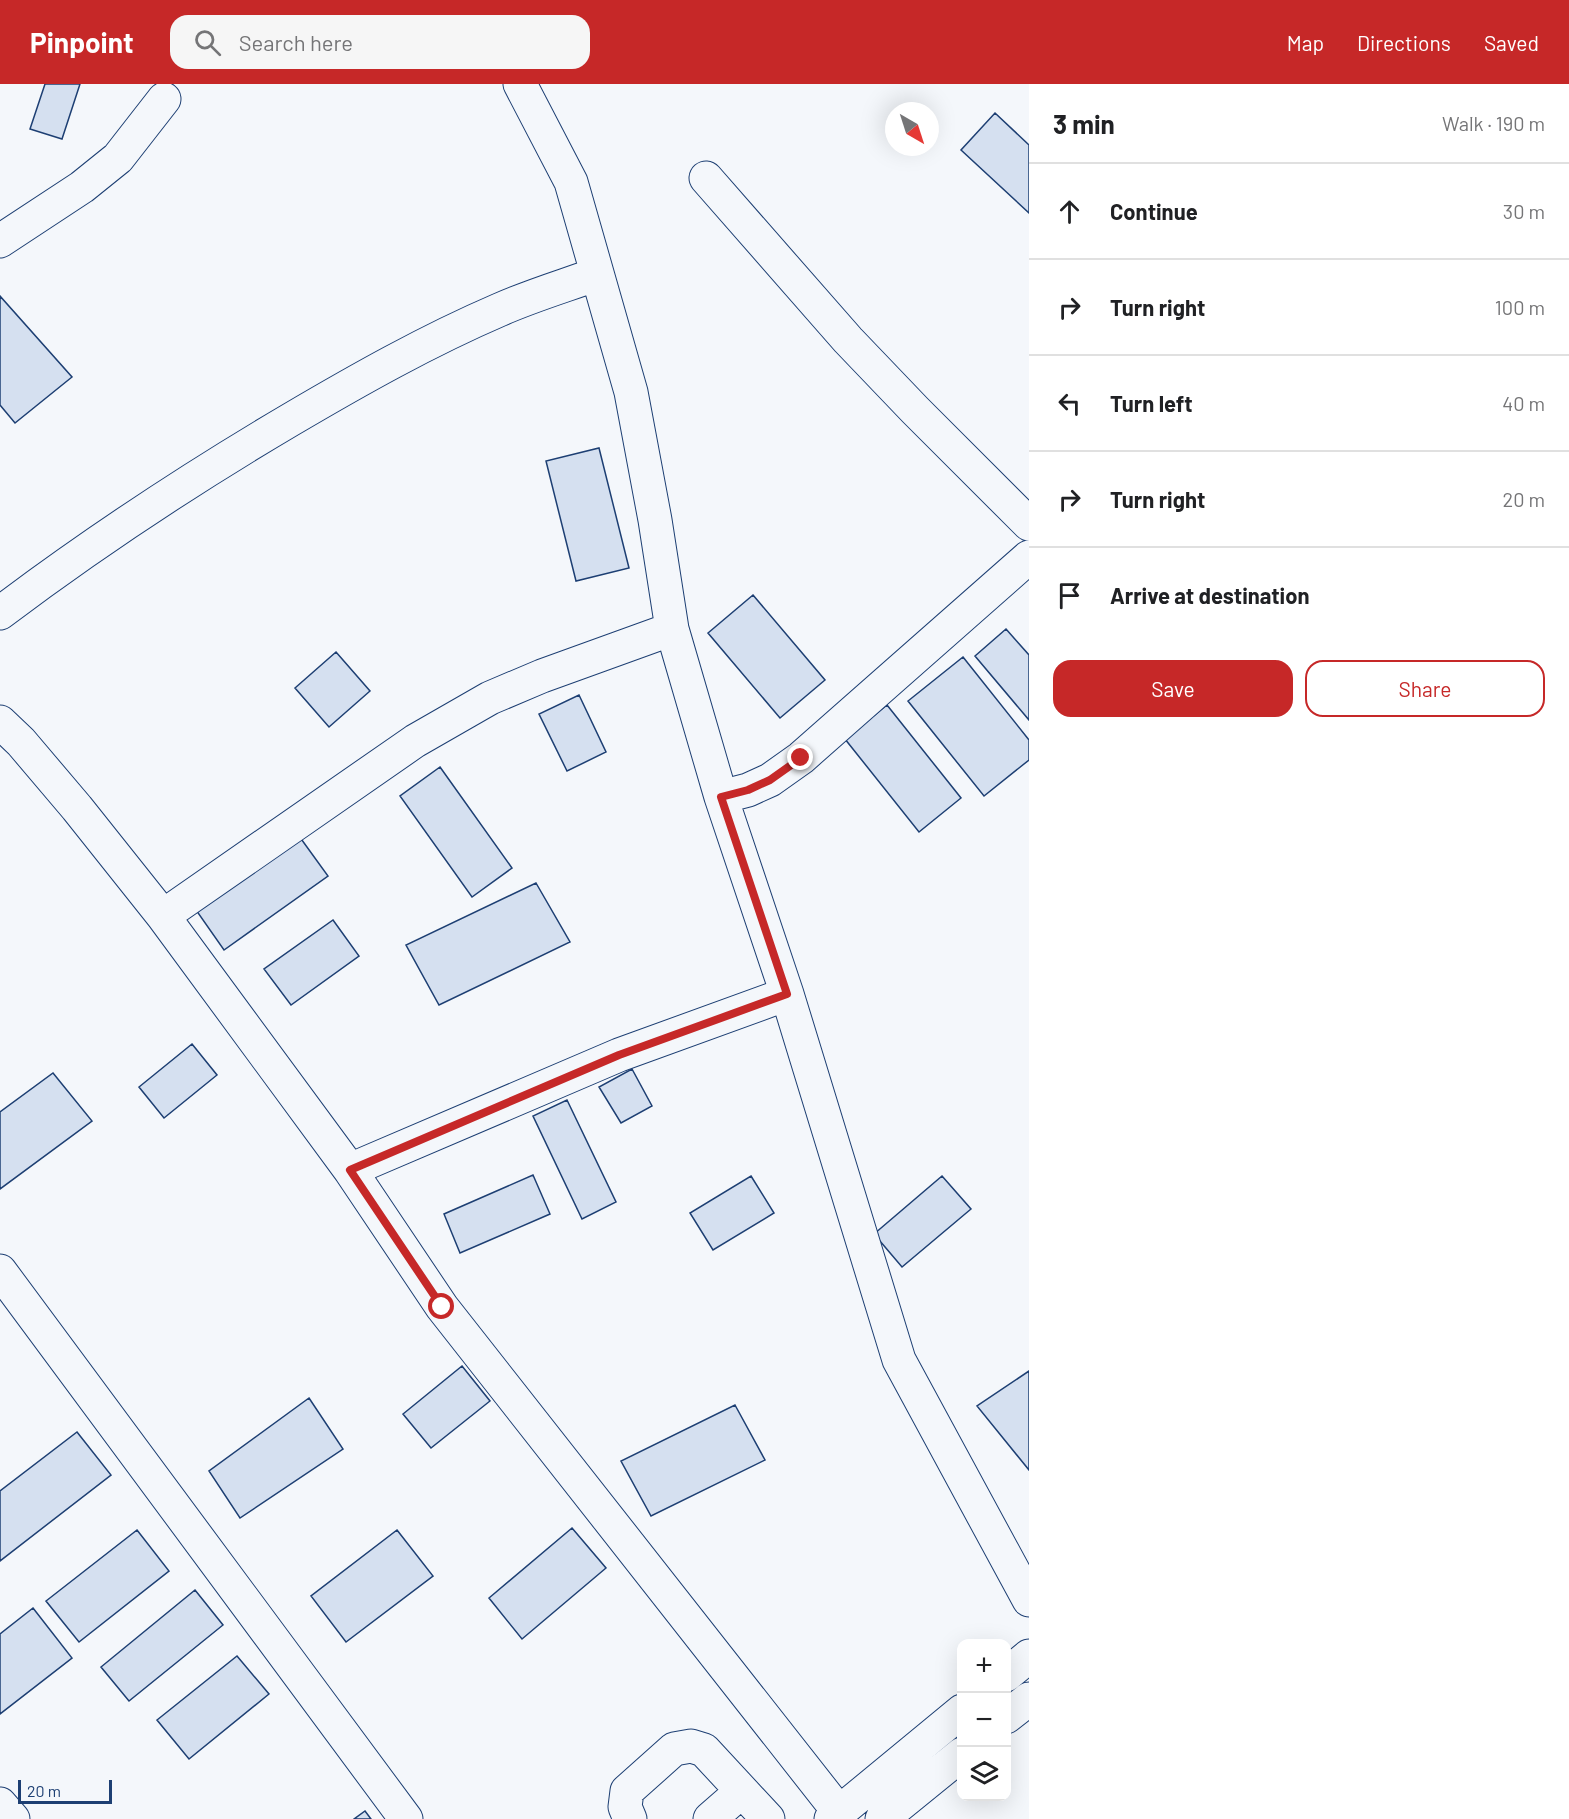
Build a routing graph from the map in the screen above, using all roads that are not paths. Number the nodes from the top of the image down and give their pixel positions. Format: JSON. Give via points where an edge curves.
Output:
{"nodes":[{"id":1,"x":520,"y":84,"type":"edge"},
{"id":2,"x":164,"y":99,"type":"dead end"},
{"id":3,"x":706,"y":178,"type":"dead end"},
{"id":4,"x":0,"y":241,"type":"edge"},
{"id":5,"x":597,"y":274,"type":"junction"},
{"id":6,"x":1029,"y":524,"type":"edge"},
{"id":7,"x":1029,"y":557,"type":"edge"},
{"id":8,"x":0,"y":613,"type":"edge"},
{"id":9,"x":672,"y":629,"type":"junction"},
{"id":10,"x":0,"y":722,"type":"edge"},
{"id":11,"x":721,"y":797,"type":"junction"},
{"id":12,"x":163,"y":916,"type":"junction"},
{"id":13,"x":787,"y":994,"type":"junction"},
{"id":14,"x":350,"y":1170,"type":"junction"},
{"id":15,"x":0,"y":1271,"type":"edge"},
{"id":16,"x":1029,"y":1600,"type":"edge"},
{"id":17,"x":1029,"y":1656,"type":"edge"},
{"id":18,"x":1011,"y":1671,"type":"edge"},
{"id":19,"x":1029,"y":1699,"type":"edge"},
{"id":20,"x":1011,"y":1713,"type":"edge"},
{"id":21,"x":957,"y":1715,"type":"edge"},
{"id":22,"x":957,"y":1759,"type":"edge"},
{"id":23,"x":742,"y":1791,"type":"junction"},
{"id":24,"x":0,"y":1804,"type":"edge"},
{"id":25,"x":910,"y":1808,"type":"edge"},
{"id":26,"x":835,"y":1815,"type":"edge"},
{"id":27,"x":13,"y":1819,"type":"edge"},
{"id":28,"x":406,"y":1819,"type":"edge"},
{"id":29,"x":630,"y":1819,"type":"edge"},
{"id":30,"x":710,"y":1819,"type":"edge"},
{"id":31,"x":768,"y":1819,"type":"edge"},
{"id":32,"x":882,"y":1819,"type":"edge"}],
"edges":[{"from":1,"to":5,"type":"street","via":[[571,182]]},
{"from":2,"to":4,"type":"street","via":[[118,158],[82,187]]},
{"from":3,"to":6,"type":"street","via":[[848,340]]},
{"from":5,"to":8,"type":"street","via":[[500,309],[410,352],[321,402],[141,513]]},
{"from":5,"to":9,"type":"street","via":[[631,392]]},
{"from":7,"to":11,"type":"street","via":[[801,758],[770,780]]},
{"from":9,"to":11,"type":"street"},
{"from":9,"to":12,"type":"street","via":[[490,698],[415,741]]},
{"from":10,"to":12,"type":"street","via":[[70,800]]},
{"from":11,"to":13,"type":"street"},
{"from":12,"to":14,"type":"street"},
{"from":13,"to":14,"type":"street","via":[[619,1055]]},
{"from":13,"to":16,"type":"street","via":[[899,1360]]},
{"from":14,"to":26,"type":"street","via":[[442,1307]]},
{"from":15,"to":28,"type":"street"},
{"from":17,"to":18,"type":"street"},
{"from":19,"to":20,"type":"street"},
{"from":21,"to":26,"type":"street"},
{"from":22,"to":25,"type":"street"},
{"from":23,"to":29,"type":"street","via":[[704,1750],[691,1746],[674,1749],[627,1791],[625,1807]]},
{"from":23,"to":30,"type":"street"},
{"from":23,"to":31,"type":"street"},
{"from":24,"to":27,"type":"street"},
{"from":25,"to":32,"type":"street"}]}
